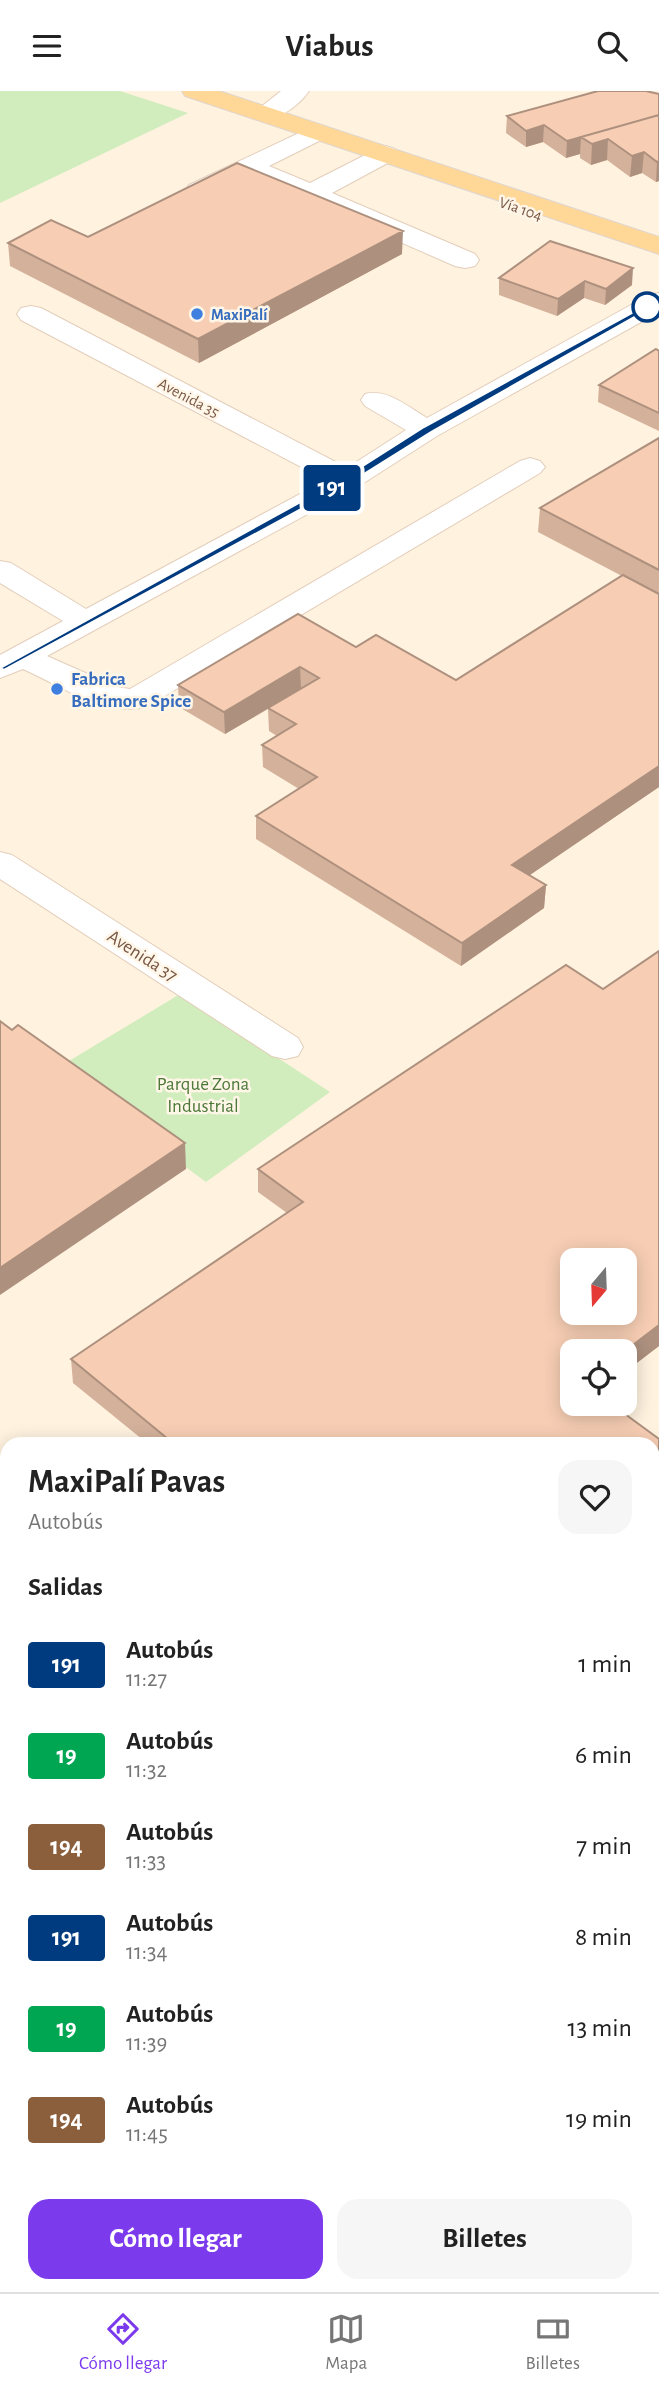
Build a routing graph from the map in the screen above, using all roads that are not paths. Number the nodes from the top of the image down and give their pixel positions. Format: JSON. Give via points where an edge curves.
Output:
{"nodes":[{"id":1,"x":194,"y":91,"type":"edge"},
{"id":2,"x":297,"y":91,"type":"edge"},
{"id":3,"x":265,"y":114,"type":"junction"},
{"id":4,"x":318,"y":132,"type":"junction"},
{"id":5,"x":386,"y":154,"type":"junction"},
{"id":6,"x":248,"y":166,"type":"junction"},
{"id":7,"x":311,"y":193,"type":"junction"},
{"id":8,"x":177,"y":201,"type":"edge"},
{"id":9,"x":659,"y":246,"type":"edge"},
{"id":10,"x":659,"y":256,"type":"edge"},
{"id":11,"x":465,"y":260,"type":"dead end"},
{"id":12,"x":659,"y":301,"type":"edge"},
{"id":13,"x":31,"y":314,"type":"dead end"},
{"id":14,"x":375,"y":400,"type":"dead end"},
{"id":15,"x":427,"y":430,"type":"junction"},
{"id":16,"x":530,"y":467,"type":"dead end"},
{"id":17,"x":348,"y":480,"type":"junction"},
{"id":18,"x":0,"y":570,"type":"edge"},
{"id":19,"x":84,"y":621,"type":"junction"},
{"id":20,"x":11,"y":662,"type":"edge"},
{"id":21,"x":0,"y":863,"type":"edge"},
{"id":22,"x":285,"y":1047,"type":"dead end"}],
"edges":[{"from":1,"to":3,"type":"main road","name":"Vía 104"},
{"from":2,"to":3,"type":"street"},
{"from":3,"to":4,"type":"main road","name":"Vía 104"},
{"from":4,"to":5,"type":"main road","name":"Vía 104"},
{"from":4,"to":6,"type":"street"},
{"from":5,"to":7,"type":"street"},
{"from":5,"to":9,"type":"main road","name":"Vía 104"},
{"from":5,"to":10,"type":"main road","name":"Vía 104","via":[[439,180]]},
{"from":6,"to":7,"type":"street"},
{"from":6,"to":8,"type":"street"},
{"from":7,"to":11,"type":"street"},
{"from":12,"to":15,"type":"street"},
{"from":13,"to":17,"type":"street","name":"Avenida 35"},
{"from":14,"to":15,"type":"street"},
{"from":15,"to":17,"type":"street"},
{"from":16,"to":20,"type":"street","via":[[135,700],[109,696]]},
{"from":17,"to":19,"type":"street"},
{"from":18,"to":19,"type":"street"},
{"from":19,"to":20,"type":"street"},
{"from":21,"to":22,"type":"street","name":"Avenida 37"}]}
